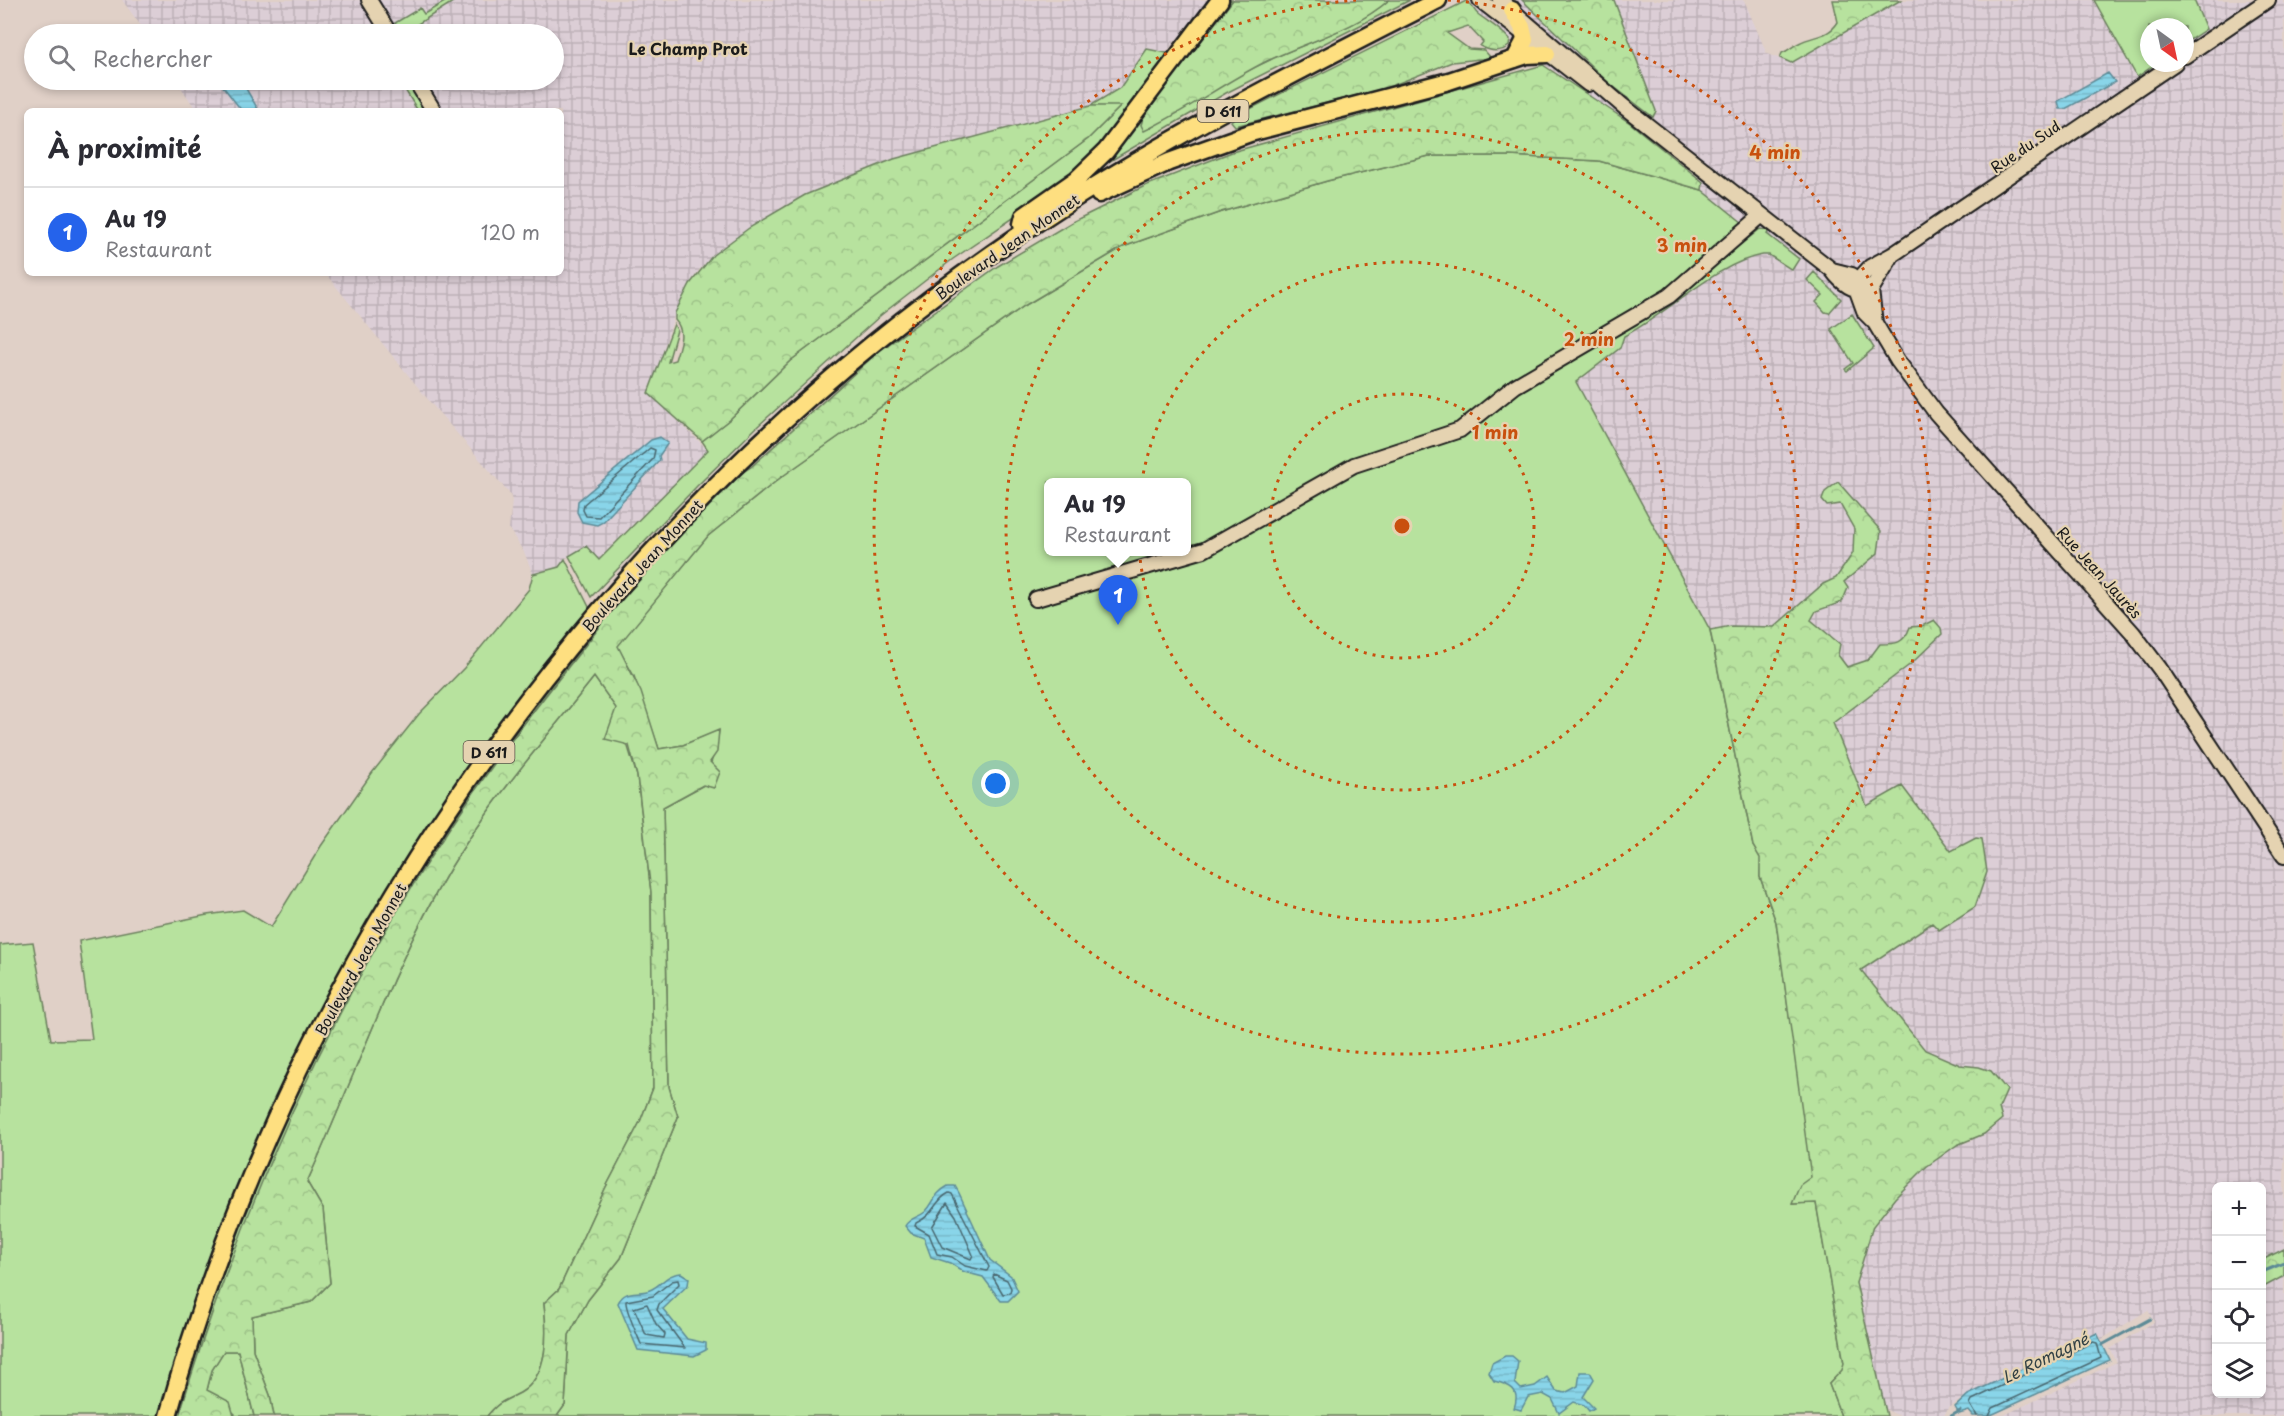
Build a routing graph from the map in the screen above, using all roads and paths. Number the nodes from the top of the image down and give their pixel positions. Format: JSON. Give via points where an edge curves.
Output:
{"nodes":[{"id":1,"x":369,"y":0,"type":"edge"},
{"id":2,"x":1220,"y":0,"type":"edge"},
{"id":3,"x":1422,"y":0,"type":"edge"},
{"id":4,"x":1438,"y":0,"type":"edge"},
{"id":5,"x":1480,"y":0,"type":"edge"},
{"id":6,"x":2268,"y":0,"type":"edge"},
{"id":7,"x":1506,"y":5,"type":"edge"},
{"id":8,"x":384,"y":24,"type":"edge"},
{"id":9,"x":1525,"y":36,"type":"junction"},
{"id":10,"x":2194,"y":50,"type":"edge"},
{"id":11,"x":1547,"y":54,"type":"junction"},
{"id":12,"x":1515,"y":59,"type":"junction"},
{"id":13,"x":2162,"y":72,"type":"edge"},
{"id":14,"x":421,"y":90,"type":"edge"},
{"id":15,"x":1623,"y":105,"type":"junction"},
{"id":16,"x":432,"y":108,"type":"edge"},
{"id":17,"x":1762,"y":215,"type":"junction"},
{"id":18,"x":1019,"y":230,"type":"junction"},
{"id":19,"x":1892,"y":255,"type":"junction"},
{"id":20,"x":1861,"y":281,"type":"junction"},
{"id":21,"x":1191,"y":554,"type":"edge"},
{"id":22,"x":1183,"y":556,"type":"edge"},
{"id":23,"x":1036,"y":599,"type":"dead end"},
{"id":24,"x":2284,"y":856,"type":"edge"},
{"id":25,"x":160,"y":1416,"type":"edge"},
{"id":26,"x":168,"y":1416,"type":"edge"}],
"edges":[{"from":1,"to":8,"type":"street"},
{"from":2,"to":18,"type":"main road","via":[[1107,151],[1024,216]]},
{"from":3,"to":18,"type":"main road","name":"Boulevard Jean Monnet","number":"D 611","via":[[1189,122],[1107,170]]},
{"from":4,"to":18,"type":"main road","name":"Boulevard Jean Monnet","number":"D 611","via":[[1160,146]]},
{"from":5,"to":9,"type":"street","name":"Rue Jean Jaurès"},
{"from":6,"to":10,"type":"street"},
{"from":7,"to":9,"type":"main road"},
{"from":7,"to":15,"type":"street","name":"Rue Jean Jaurès"},
{"from":9,"to":11,"type":"street","name":"Rue Jean Jaurès"},
{"from":9,"to":12,"type":"main road"},
{"from":11,"to":12,"type":"main road"},
{"from":11,"to":15,"type":"street","name":"Rue Jean Jaurès"},
{"from":12,"to":18,"type":"main road","via":[[1449,81],[1210,146],[1117,185],[1036,231]]},
{"from":13,"to":19,"type":"street","name":"Rue du Sud"},
{"from":14,"to":16,"type":"street"},
{"from":15,"to":17,"type":"street","name":"Rue Jean Jaurès"},
{"from":17,"to":20,"type":"street","name":"Rue Jean Jaurès","via":[[1840,280]]},
{"from":17,"to":21,"type":"street","via":[[1669,296],[1524,380],[1498,397],[1466,427],[1354,465]]},
{"from":18,"to":25,"type":"main road","name":"Boulevard Jean Monnet","number":"D 611","via":[[883,327],[742,449],[598,601],[497,729],[379,908],[284,1085],[220,1236]]},
{"from":18,"to":26,"type":"main road","name":"Boulevard Jean Monnet","number":"D 611","via":[[870,346],[732,470],[580,633],[489,752],[385,911],[291,1088],[227,1238]]},
{"from":19,"to":20,"type":"street","name":"Rue du Sud"},
{"from":19,"to":20,"type":"street","name":"Rue du Sud"},
{"from":20,"to":24,"type":"street","name":"Rue Jean Jaurès","via":[[1865,313],[1936,413],[2133,633]]},
{"from":22,"to":23,"type":"street"}]}
